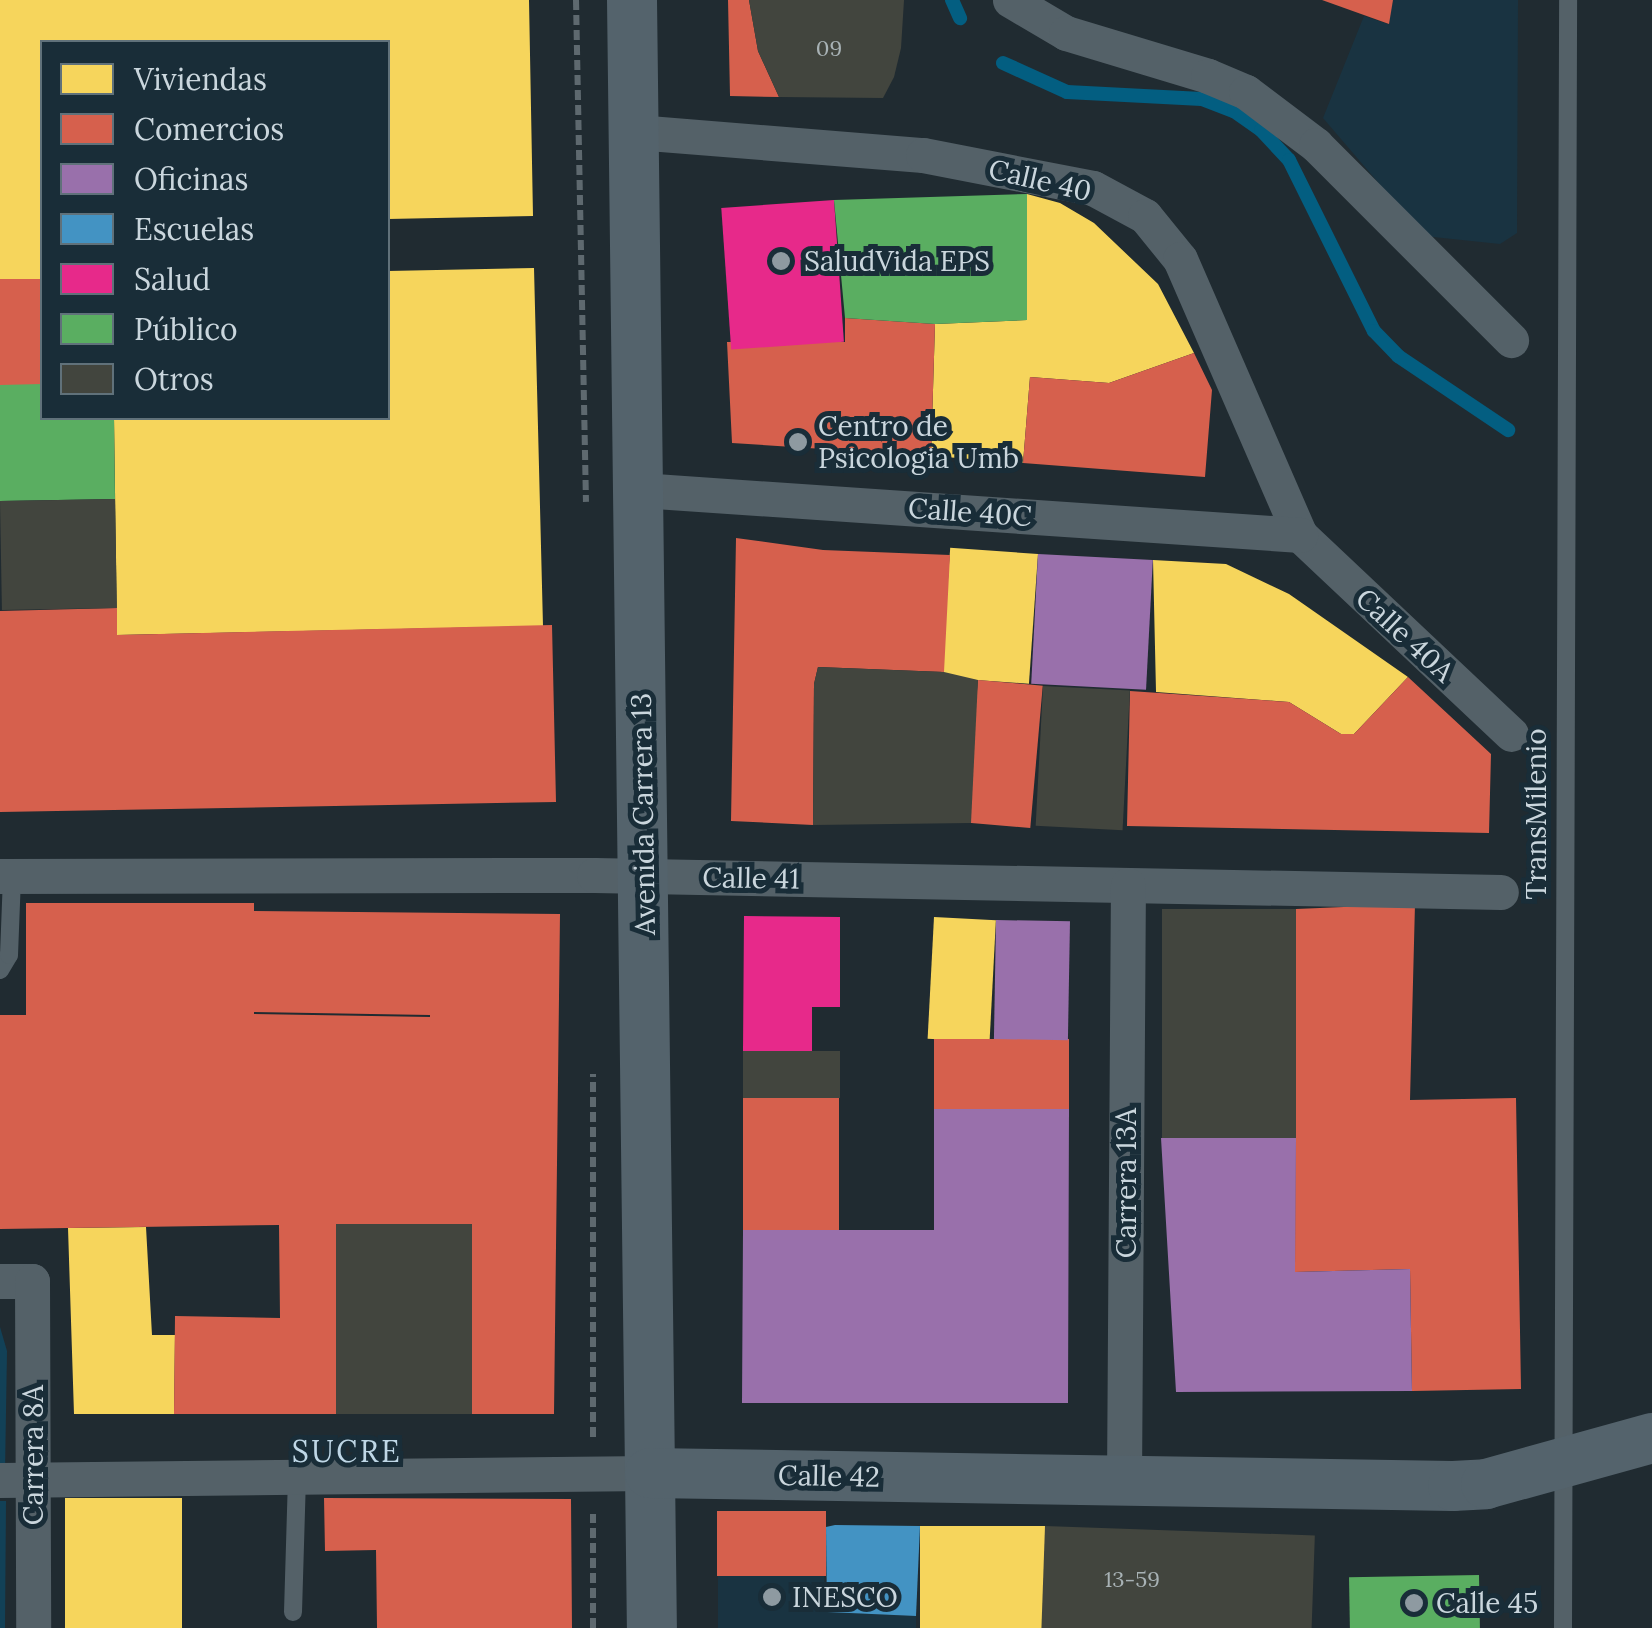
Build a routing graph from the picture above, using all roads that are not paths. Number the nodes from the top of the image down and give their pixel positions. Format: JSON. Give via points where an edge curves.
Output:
{"nodes":[{"id":1,"x":632,"y":0,"type":"edge"},
{"id":2,"x":1010,"y":0,"type":"edge"},
{"id":3,"x":1568,"y":0,"type":"edge"},
{"id":4,"x":636,"y":132,"type":"junction"},
{"id":5,"x":1511,"y":340,"type":"dead end"},
{"id":6,"x":640,"y":490,"type":"junction"},
{"id":7,"x":1300,"y":535,"type":"junction"},
{"id":8,"x":1511,"y":734,"type":"dead end"},
{"id":9,"x":6,"y":876,"type":"edge"},
{"id":10,"x":644,"y":876,"type":"junction"},
{"id":11,"x":1128,"y":885,"type":"junction"},
{"id":12,"x":1502,"y":892,"type":"dead end"},
{"id":13,"x":0,"y":970,"type":"edge"},
{"id":14,"x":16,"y":1281,"type":"edge"},
{"id":15,"x":1652,"y":1438,"type":"edge"},
{"id":16,"x":1564,"y":1461,"type":"junction"},
{"id":17,"x":650,"y":1473,"type":"junction"},
{"id":18,"x":297,"y":1477,"type":"junction"},
{"id":19,"x":17,"y":1480,"type":"edge"},
{"id":20,"x":1124,"y":1481,"type":"junction"},
{"id":21,"x":293,"y":1612,"type":"dead end"},
{"id":22,"x":33,"y":1628,"type":"edge"},
{"id":23,"x":652,"y":1628,"type":"edge"},
{"id":24,"x":1563,"y":1628,"type":"edge"}],
"edges":[{"from":1,"to":4,"type":"main road","name":"Avenida Carrera 13"},
{"from":2,"to":5,"type":"street","via":[[1066,33],[1246,92],[1316,144]]},
{"from":3,"to":16,"type":"lane","name":"TransMilenio"},
{"from":4,"to":6,"type":"main road","name":"Avenida Carrera 13"},
{"from":4,"to":7,"type":"street","name":"Calle 40","via":[[923,156],[1093,188],[1145,216],[1180,259]]},
{"from":6,"to":7,"type":"street","name":"Calle 40C"},
{"from":6,"to":10,"type":"main road","name":"Avenida Carrera 13"},
{"from":7,"to":8,"type":"street","name":"Calle 40A"},
{"from":9,"to":10,"type":"street","name":"Calle 41"},
{"from":9,"to":13,"type":"lane","via":[[9,955]]},
{"from":10,"to":11,"type":"street","name":"Calle 41"},
{"from":10,"to":17,"type":"main road","name":"Avenida Carrera 13"},
{"from":11,"to":12,"type":"street","name":"Calle 41"},
{"from":11,"to":20,"type":"street","name":"Carrera 13A"},
{"from":14,"to":19,"type":"street","name":"Carrera 8A"},
{"from":15,"to":16,"type":"main road","name":"Calle 42"},
{"from":16,"to":20,"type":"main road","name":"Calle 42","via":[[1486,1484],[1454,1486]]},
{"from":16,"to":24,"type":"lane","name":"TransMilenio"},
{"from":17,"to":18,"type":"street","name":"Calle 42"},
{"from":17,"to":20,"type":"main road","name":"Calle 42"},
{"from":17,"to":23,"type":"main road","name":"Avenida Carrera 13"},
{"from":18,"to":19,"type":"street","name":"Calle 42"},
{"from":18,"to":21,"type":"lane"},
{"from":19,"to":22,"type":"street","name":"Carrera 8A"}]}
